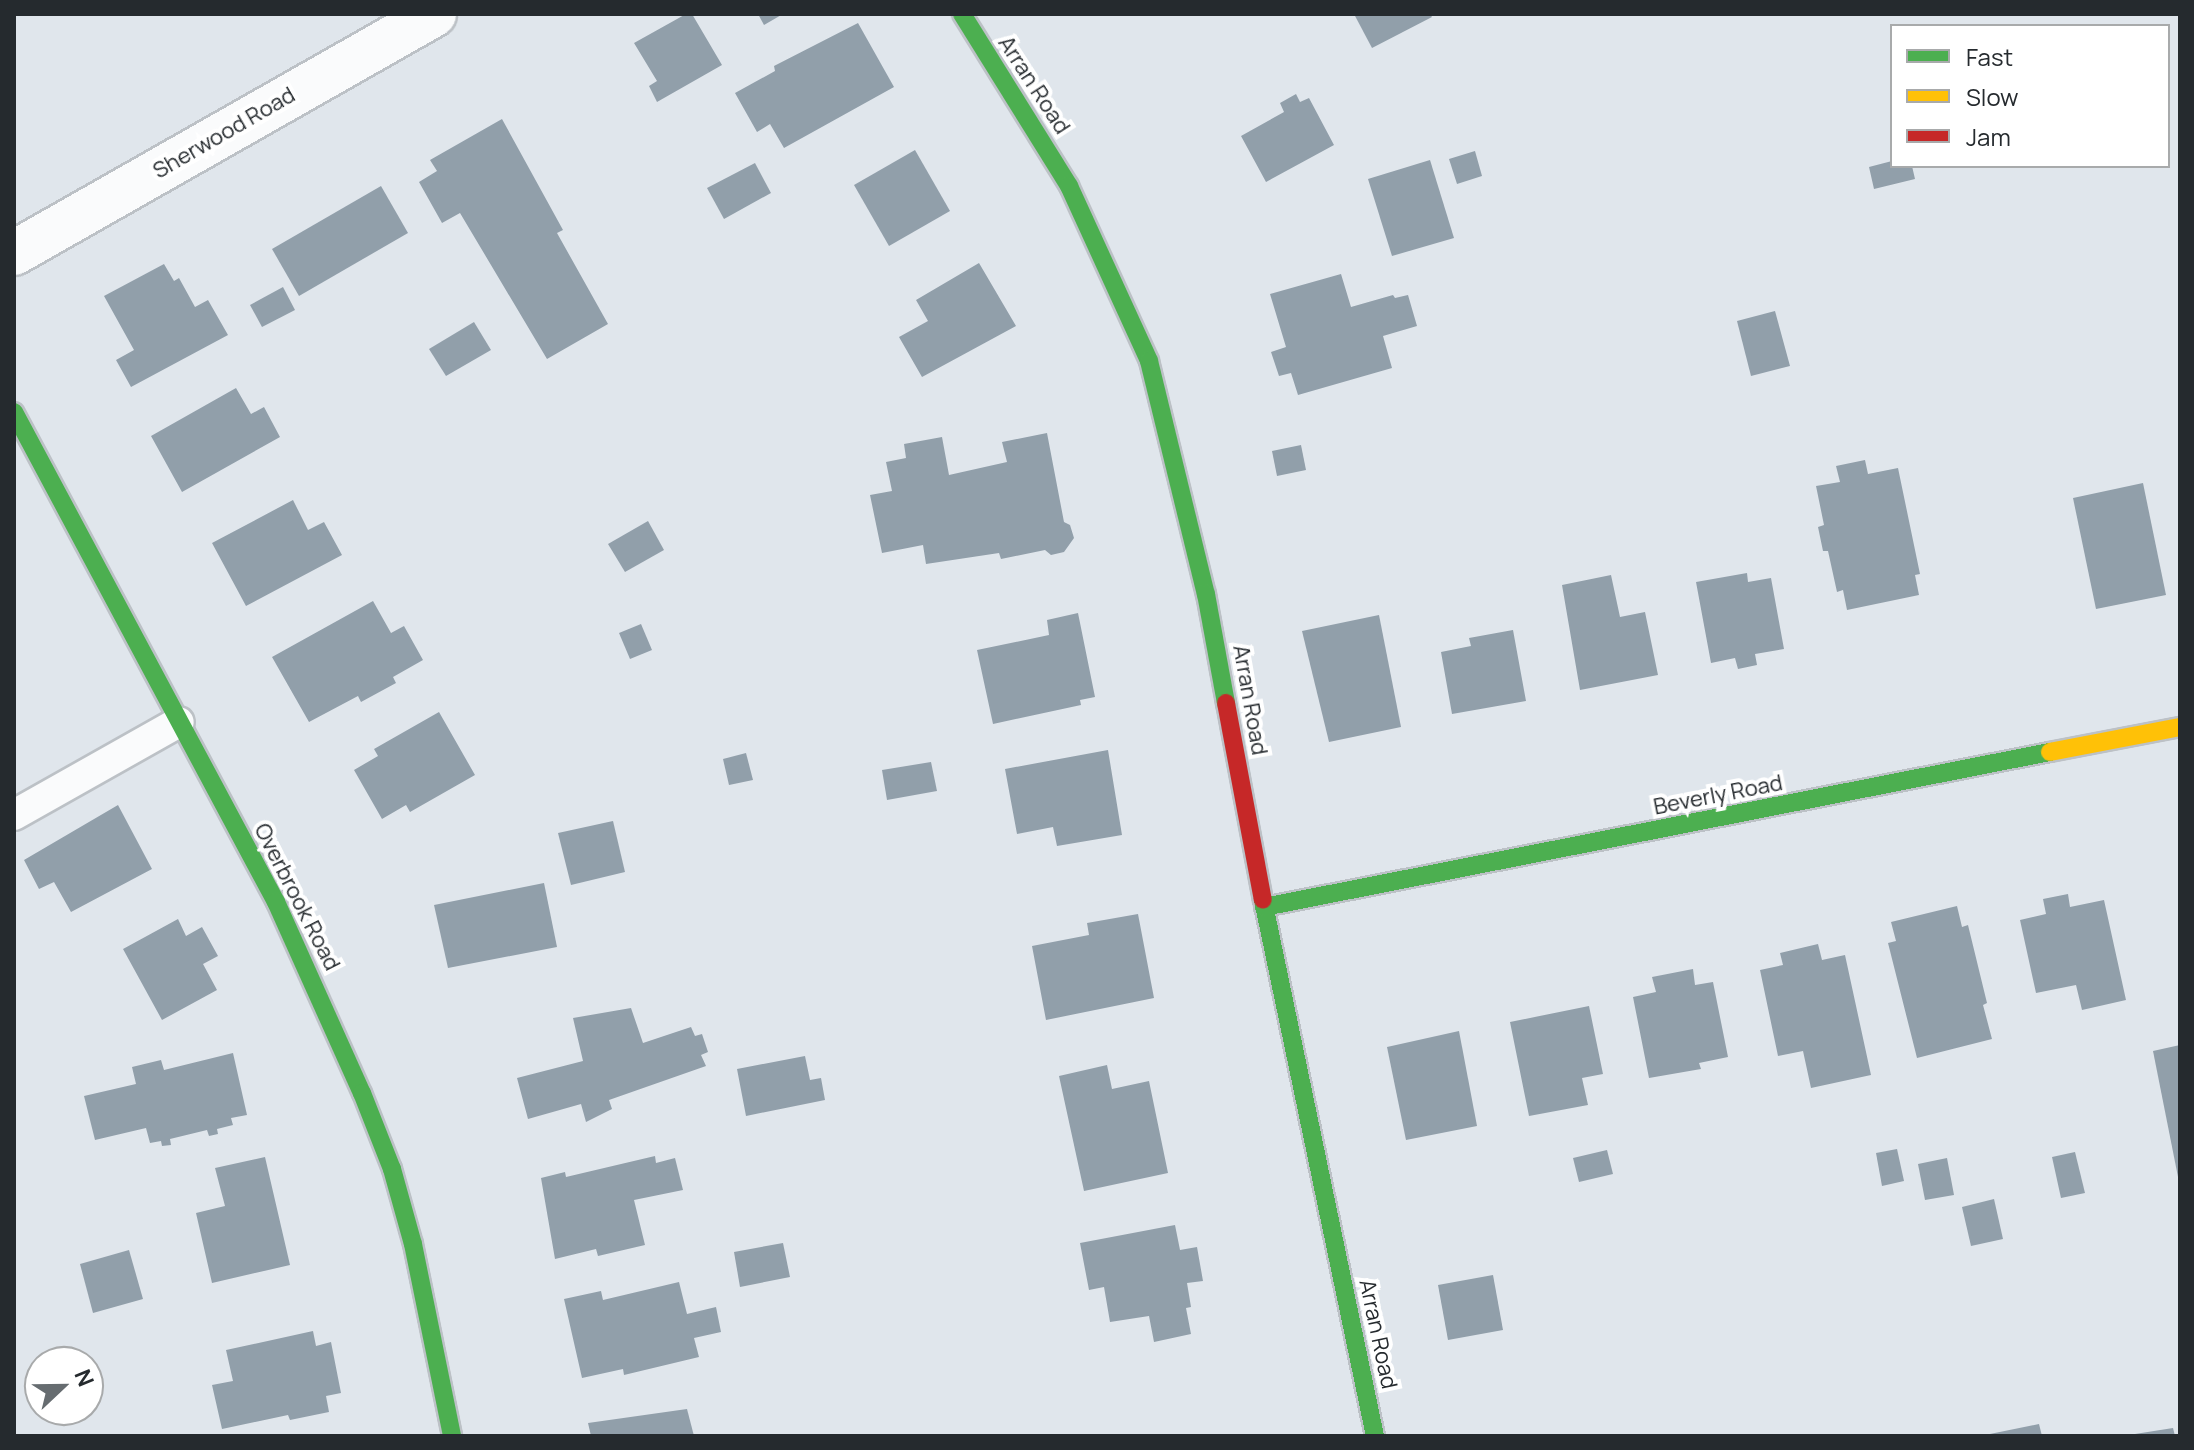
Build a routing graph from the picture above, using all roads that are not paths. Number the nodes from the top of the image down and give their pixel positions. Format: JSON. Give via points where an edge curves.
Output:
{"nodes":[{"id":1,"x":434,"y":14,"type":"edge"},
{"id":2,"x":962,"y":14,"type":"edge"},
{"id":3,"x":14,"y":253,"type":"edge"},
{"id":4,"x":14,"y":412,"type":"edge"},
{"id":5,"x":25,"y":457,"type":"edge"},
{"id":6,"x":179,"y":722,"type":"junction"},
{"id":7,"x":2180,"y":727,"type":"edge"},
{"id":8,"x":14,"y":815,"type":"edge"},
{"id":9,"x":1264,"y":907,"type":"junction"},
{"id":10,"x":452,"y":1436,"type":"edge"},
{"id":11,"x":1375,"y":1436,"type":"edge"}],
"edges":[{"from":1,"to":3,"type":"street","name":"Sherwood Road"},
{"from":2,"to":9,"type":"street","name":"Arran Road","via":[[1069,186],[1149,361],[1206,594]]},
{"from":4,"to":5,"type":"street","name":"Overbrook Road"},
{"from":5,"to":6,"type":"street","name":"Overbrook Road"},
{"from":6,"to":8,"type":"lane"},
{"from":6,"to":10,"type":"street","name":"Overbrook Road","via":[[276,902],[392,1169],[413,1244]]},
{"from":7,"to":9,"type":"street","name":"Beverly Road"},
{"from":9,"to":11,"type":"street","name":"Arran Road"}]}
